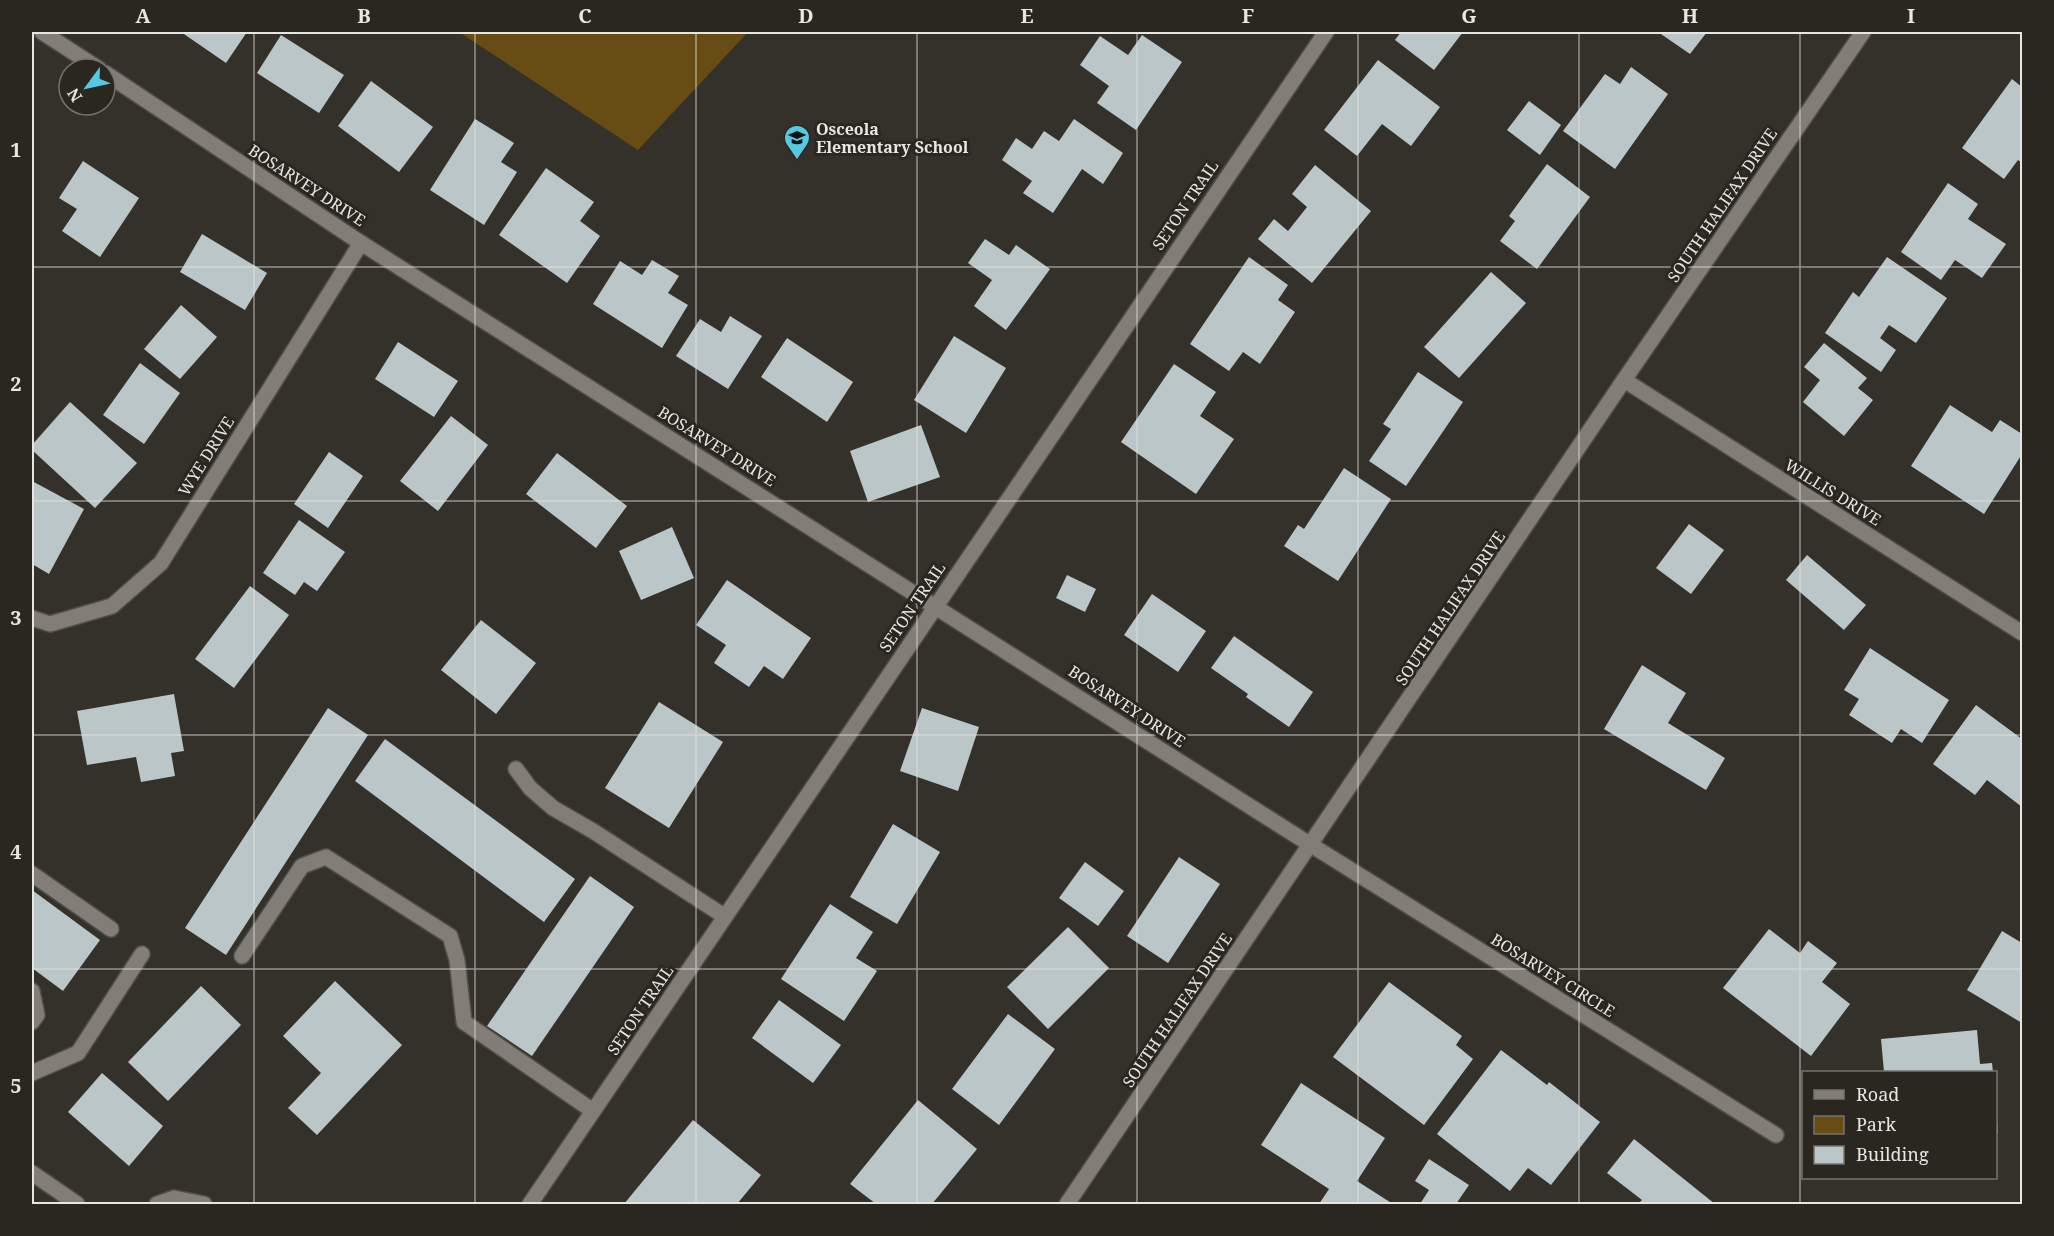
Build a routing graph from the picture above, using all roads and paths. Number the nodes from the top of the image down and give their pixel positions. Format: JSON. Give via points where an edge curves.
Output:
{"nodes":[{"id":1,"x":42,"y":32,"type":"edge"},
{"id":2,"x":1326,"y":32,"type":"edge"},
{"id":3,"x":1863,"y":32,"type":"edge"},
{"id":4,"x":81,"y":57,"type":"edge"},
{"id":5,"x":117,"y":81,"type":"edge"},
{"id":6,"x":361,"y":243,"type":"junction"},
{"id":7,"x":1624,"y":380,"type":"junction"},
{"id":8,"x":935,"y":605,"type":"junction"},
{"id":9,"x":32,"y":618,"type":"edge"},
{"id":10,"x":2022,"y":633,"type":"edge"},
{"id":11,"x":516,"y":768,"type":"dead end"},
{"id":12,"x":1311,"y":845,"type":"junction"},
{"id":13,"x":32,"y":874,"type":"edge"},
{"id":14,"x":724,"y":916,"type":"junction"},
{"id":15,"x":111,"y":929,"type":"dead end"},
{"id":16,"x":142,"y":954,"type":"dead end"},
{"id":17,"x":242,"y":956,"type":"dead end"},
{"id":18,"x":32,"y":991,"type":"edge"},
{"id":19,"x":32,"y":1022,"type":"edge"},
{"id":20,"x":32,"y":1073,"type":"edge"},
{"id":21,"x":593,"y":1111,"type":"junction"},
{"id":22,"x":1776,"y":1135,"type":"dead end"},
{"id":23,"x":32,"y":1173,"type":"edge"},
{"id":24,"x":69,"y":1202,"type":"edge"},
{"id":25,"x":157,"y":1204,"type":"edge"},
{"id":26,"x":204,"y":1204,"type":"edge"},
{"id":27,"x":530,"y":1204,"type":"edge"},
{"id":28,"x":1067,"y":1204,"type":"edge"}],
"edges":[{"from":1,"to":4,"type":"street"},
{"from":2,"to":8,"type":"street","name":"SETON TRAIL"},
{"from":3,"to":7,"type":"street","name":"SOUTH HALIFAX DRIVE"},
{"from":5,"to":6,"type":"street","name":"BOSARVEY DRIVE"},
{"from":6,"to":8,"type":"street","name":"BOSARVEY DRIVE"},
{"from":6,"to":9,"type":"street","name":"WYE DRIVE","via":[[161,563],[112,606],[50,624]]},
{"from":7,"to":10,"type":"street","name":"WILLIS DRIVE"},
{"from":7,"to":12,"type":"street","name":"SOUTH HALIFAX DRIVE"},
{"from":8,"to":12,"type":"street","name":"BOSARVEY DRIVE"},
{"from":8,"to":14,"type":"street","name":"SETON TRAIL"},
{"from":11,"to":14,"type":"street","via":[[530,788],[553,808]]},
{"from":12,"to":22,"type":"street","name":"BOSARVEY CIRCLE"},
{"from":12,"to":28,"type":"street","name":"SOUTH HALIFAX DRIVE"},
{"from":13,"to":15,"type":"street"},
{"from":14,"to":21,"type":"street","name":"SETON TRAIL"},
{"from":16,"to":20,"type":"street","via":[[78,1053]]},
{"from":17,"to":21,"type":"street","via":[[302,866],[327,857],[450,936],[457,960],[464,1023]]},
{"from":18,"to":19,"type":"street","via":[[37,1015]]},
{"from":21,"to":27,"type":"street","name":"SETON TRAIL"},
{"from":23,"to":24,"type":"street"},
{"from":25,"to":26,"type":"street","via":[[174,1198]]}]}
